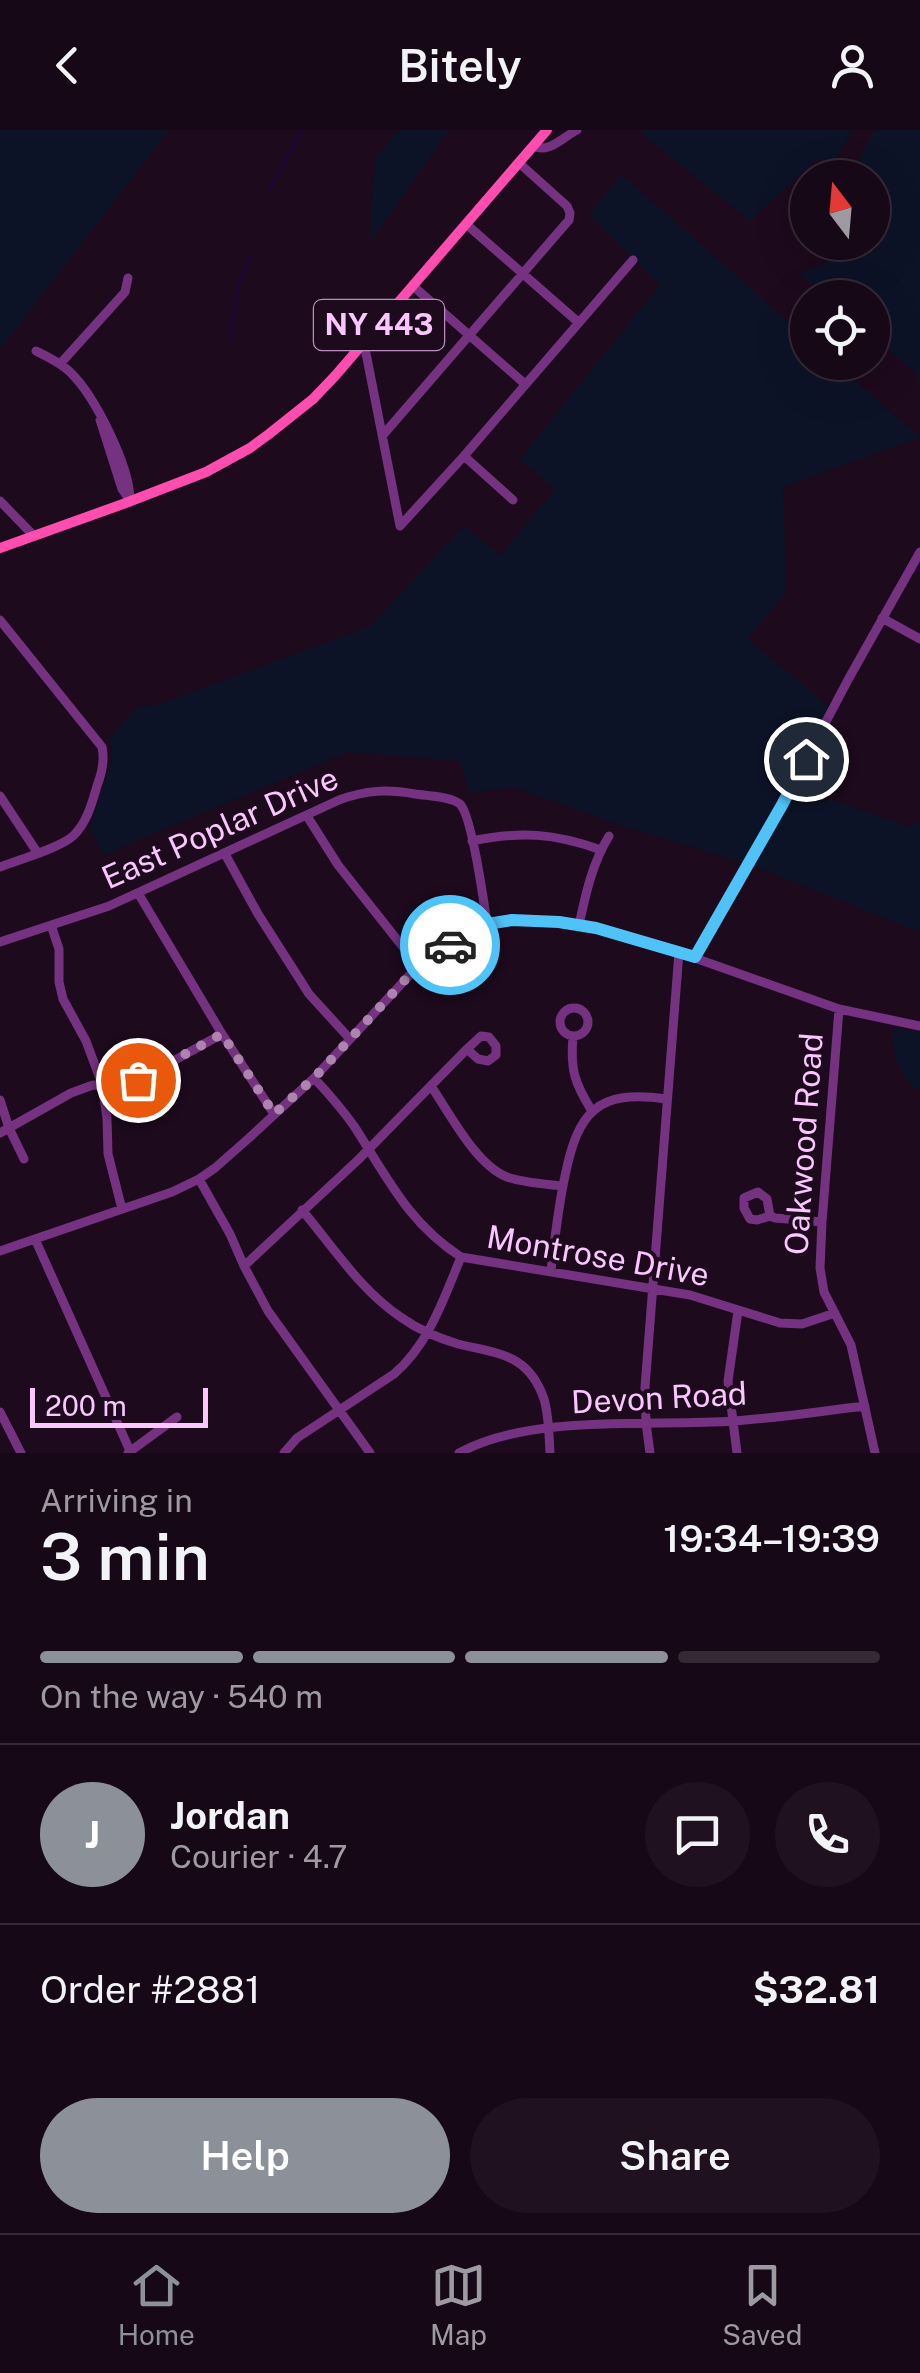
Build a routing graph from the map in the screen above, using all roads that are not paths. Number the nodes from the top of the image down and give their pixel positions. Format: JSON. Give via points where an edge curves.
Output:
{"nodes":[{"id":1,"x":547,"y":130,"type":"edge"},
{"id":2,"x":577,"y":130,"type":"edge"},
{"id":3,"x":533,"y":146,"type":"junction"},
{"id":4,"x":519,"y":163,"type":"junction"},
{"id":5,"x":466,"y":224,"type":"junction"},
{"id":6,"x":633,"y":260,"type":"dead end"},
{"id":7,"x":523,"y":274,"type":"junction"},
{"id":8,"x":128,"y":278,"type":"dead end"},
{"id":9,"x":413,"y":286,"type":"junction"},
{"id":10,"x":578,"y":322,"type":"junction"},
{"id":11,"x":470,"y":335,"type":"junction"},
{"id":12,"x":364,"y":343,"type":"junction"},
{"id":13,"x":36,"y":351,"type":"dead end"},
{"id":14,"x":60,"y":364,"type":"junction"},
{"id":15,"x":525,"y":384,"type":"junction"},
{"id":16,"x":383,"y":436,"type":"junction"},
{"id":17,"x":464,"y":456,"type":"junction"},
{"id":18,"x":513,"y":500,"type":"dead end"},
{"id":19,"x":0,"y":501,"type":"edge"},
{"id":20,"x":130,"y":502,"type":"junction"},
{"id":21,"x":34,"y":536,"type":"junction"},
{"id":22,"x":0,"y":548,"type":"edge"},
{"id":23,"x":920,"y":552,"type":"edge"},
{"id":24,"x":882,"y":618,"type":"junction"},
{"id":25,"x":0,"y":620,"type":"edge"},
{"id":26,"x":920,"y":639,"type":"edge"},
{"id":27,"x":0,"y":796,"type":"edge"},
{"id":28,"x":306,"y":816,"type":"junction"},
{"id":29,"x":609,"y":836,"type":"dead end"},
{"id":30,"x":472,"y":841,"type":"junction"},
{"id":31,"x":601,"y":850,"type":"junction"},
{"id":32,"x":36,"y":852,"type":"junction"},
{"id":33,"x":225,"y":854,"type":"junction"},
{"id":34,"x":0,"y":867,"type":"edge"},
{"id":35,"x":138,"y":893,"type":"junction"},
{"id":36,"x":487,"y":924,"type":"junction"},
{"id":37,"x":51,"y":925,"type":"junction"},
{"id":38,"x":579,"y":925,"type":"junction"},
{"id":39,"x":0,"y":942,"type":"edge"},
{"id":40,"x":679,"y":952,"type":"junction"},
{"id":41,"x":695,"y":957,"type":"junction"},
{"id":42,"x":418,"y":966,"type":"junction"},
{"id":43,"x":838,"y":1008,"type":"junction"},
{"id":44,"x":920,"y":1026,"type":"edge"},
{"id":45,"x":222,"y":1034,"type":"junction"},
{"id":46,"x":572,"y":1037,"type":"dead end"},
{"id":47,"x":350,"y":1038,"type":"junction"},
{"id":48,"x":467,"y":1048,"type":"dead end"},
{"id":49,"x":314,"y":1078,"type":"junction"},
{"id":50,"x":102,"y":1084,"type":"junction"},
{"id":51,"x":431,"y":1086,"type":"junction"},
{"id":52,"x":666,"y":1099,"type":"junction"},
{"id":53,"x":0,"y":1100,"type":"edge"},
{"id":54,"x":592,"y":1112,"type":"junction"},
{"id":55,"x":274,"y":1114,"type":"junction"},
{"id":56,"x":4,"y":1131,"type":"edge"},
{"id":57,"x":368,"y":1148,"type":"junction"},
{"id":58,"x":24,"y":1160,"type":"dead end"},
{"id":59,"x":199,"y":1179,"type":"junction"},
{"id":60,"x":563,"y":1186,"type":"junction"},
{"id":61,"x":122,"y":1210,"type":"junction"},
{"id":62,"x":302,"y":1210,"type":"junction"},
{"id":63,"x":770,"y":1216,"type":"dead end"},
{"id":64,"x":822,"y":1222,"type":"junction"},
{"id":65,"x":35,"y":1239,"type":"junction"},
{"id":66,"x":0,"y":1252,"type":"edge"},
{"id":67,"x":461,"y":1256,"type":"junction"},
{"id":68,"x":244,"y":1266,"type":"junction"},
{"id":69,"x":550,"y":1270,"type":"junction"},
{"id":70,"x":652,"y":1287,"type":"junction"},
{"id":71,"x":738,"y":1310,"type":"junction"},
{"id":72,"x":835,"y":1314,"type":"junction"},
{"id":73,"x":427,"y":1333,"type":"junction"},
{"id":74,"x":865,"y":1406,"type":"junction"},
{"id":75,"x":337,"y":1410,"type":"junction"},
{"id":76,"x":0,"y":1412,"type":"edge"},
{"id":77,"x":177,"y":1416,"type":"dead end"},
{"id":78,"x":732,"y":1421,"type":"junction"},
{"id":79,"x":646,"y":1423,"type":"junction"},
{"id":80,"x":548,"y":1428,"type":"junction"},
{"id":81,"x":21,"y":1453,"type":"edge"},
{"id":82,"x":130,"y":1453,"type":"edge"},
{"id":83,"x":284,"y":1453,"type":"edge"},
{"id":84,"x":370,"y":1453,"type":"edge"},
{"id":85,"x":459,"y":1453,"type":"edge"},
{"id":86,"x":550,"y":1453,"type":"edge"},
{"id":87,"x":650,"y":1453,"type":"edge"},
{"id":88,"x":737,"y":1453,"type":"edge"},
{"id":89,"x":876,"y":1453,"type":"edge"}],
"edges":[{"from":1,"to":3,"type":"main road","number":"NY 443"},
{"from":2,"to":3,"type":"street","via":[[545,150]]},
{"from":3,"to":4,"type":"main road","number":"NY 443"},
{"from":4,"to":5,"type":"main road","number":"NY 443"},
{"from":4,"to":7,"type":"street","via":[[570,213]]},
{"from":5,"to":7,"type":"street"},
{"from":5,"to":9,"type":"main road","number":"NY 443"},
{"from":6,"to":10,"type":"street"},
{"from":7,"to":10,"type":"street"},
{"from":7,"to":11,"type":"street"},
{"from":8,"to":14,"type":"street","via":[[124,292]]},
{"from":9,"to":11,"type":"street"},
{"from":9,"to":12,"type":"main road","number":"NY 443"},
{"from":10,"to":15,"type":"street"},
{"from":11,"to":15,"type":"street"},
{"from":11,"to":16,"type":"street"},
{"from":12,"to":16,"type":"street"},
{"from":12,"to":20,"type":"main road","number":"NY 443","via":[[314,398],[250,448]]},
{"from":13,"to":14,"type":"street"},
{"from":14,"to":20,"type":"street","via":[[80,382],[110,433]]},
{"from":15,"to":17,"type":"street"},
{"from":16,"to":17,"type":"street","via":[[400,526]]},
{"from":17,"to":18,"type":"street"},
{"from":19,"to":21,"type":"street"},
{"from":20,"to":21,"type":"main road","number":"NY 443"},
{"from":21,"to":22,"type":"main road","number":"NY 443"},
{"from":23,"to":24,"type":"street"},
{"from":24,"to":26,"type":"street"},
{"from":24,"to":41,"type":"street"},
{"from":25,"to":32,"type":"street","via":[[102,747],[104,764],[82,824],[72,837]]},
{"from":27,"to":32,"type":"street"},
{"from":28,"to":30,"type":"street","name":"East Poplar Drive","via":[[371,790],[408,793],[455,801],[463,807]]},
{"from":28,"to":33,"type":"street","name":"East Poplar Drive"},
{"from":28,"to":42,"type":"street"},
{"from":29,"to":31,"type":"street"},
{"from":30,"to":31,"type":"street","via":[[525,833]]},
{"from":30,"to":36,"type":"street"},
{"from":31,"to":38,"type":"street"},
{"from":32,"to":34,"type":"street"},
{"from":33,"to":35,"type":"street","name":"East Poplar Drive"},
{"from":33,"to":47,"type":"street","via":[[308,994]]},
{"from":35,"to":37,"type":"street","name":"East Poplar Drive"},
{"from":35,"to":45,"type":"street"},
{"from":36,"to":38,"type":"street"},
{"from":36,"to":42,"type":"street"},
{"from":37,"to":39,"type":"street","name":"East Poplar Drive"},
{"from":37,"to":50,"type":"street","via":[[63,999]]},
{"from":38,"to":40,"type":"street"},
{"from":40,"to":41,"type":"street"},
{"from":40,"to":52,"type":"street"},
{"from":41,"to":43,"type":"street"},
{"from":42,"to":47,"type":"street"},
{"from":43,"to":44,"type":"street"},
{"from":43,"to":64,"type":"street","name":"Oakwood Road"},
{"from":45,"to":50,"type":"street","via":[[138,1080]]},
{"from":45,"to":55,"type":"street"},
{"from":46,"to":54,"type":"street","via":[[573,1072]]},
{"from":47,"to":49,"type":"street"},
{"from":48,"to":51,"type":"street"},
{"from":49,"to":55,"type":"street"},
{"from":49,"to":57,"type":"street","name":"Montrose Drive"},
{"from":50,"to":56,"type":"street","via":[[71,1092]]},
{"from":50,"to":61,"type":"street","via":[[108,1154]]},
{"from":51,"to":57,"type":"street"},
{"from":51,"to":60,"type":"street","via":[[490,1167],[513,1179]]},
{"from":52,"to":54,"type":"street","via":[[632,1096]]},
{"from":52,"to":70,"type":"street"},
{"from":53,"to":56,"type":"street"},
{"from":54,"to":60,"type":"street","via":[[576,1132]]},
{"from":55,"to":59,"type":"street"},
{"from":56,"to":58,"type":"street"},
{"from":57,"to":62,"type":"street"},
{"from":57,"to":67,"type":"street","name":"Montrose Drive","via":[[406,1209]]},
{"from":59,"to":61,"type":"street"},
{"from":59,"to":68,"type":"street"},
{"from":60,"to":69,"type":"street"},
{"from":61,"to":65,"type":"street"},
{"from":62,"to":68,"type":"street"},
{"from":62,"to":73,"type":"street","via":[[378,1301]]},
{"from":63,"to":64,"type":"street"},
{"from":64,"to":72,"type":"street","name":"Oakwood Road","via":[[822,1280]]},
{"from":65,"to":66,"type":"street"},
{"from":65,"to":82,"type":"street"},
{"from":67,"to":69,"type":"street","name":"Montrose Drive"},
{"from":67,"to":73,"type":"street"},
{"from":68,"to":75,"type":"street"},
{"from":69,"to":70,"type":"street","name":"Montrose Drive"},
{"from":70,"to":71,"type":"street","name":"Montrose Drive"},
{"from":70,"to":79,"type":"street"},
{"from":71,"to":72,"type":"street","name":"Montrose Drive","via":[[790,1324]]},
{"from":71,"to":78,"type":"street","via":[[728,1382]]},
{"from":72,"to":74,"type":"street","name":"Oakwood Road","via":[[851,1345]]},
{"from":73,"to":75,"type":"street","via":[[394,1374]]},
{"from":73,"to":80,"type":"street","via":[[514,1358],[539,1388]]},
{"from":74,"to":78,"type":"street","name":"Devon Road"},
{"from":74,"to":89,"type":"street","name":"Oakwood Road"},
{"from":75,"to":83,"type":"street"},
{"from":75,"to":84,"type":"street"},
{"from":76,"to":81,"type":"street"},
{"from":77,"to":82,"type":"street"},
{"from":78,"to":79,"type":"street","name":"Devon Road"},
{"from":78,"to":88,"type":"street"},
{"from":79,"to":80,"type":"street","name":"Devon Road"},
{"from":79,"to":87,"type":"street"},
{"from":80,"to":85,"type":"street","name":"Devon Road","via":[[496,1437]]},
{"from":80,"to":86,"type":"street"}]}
